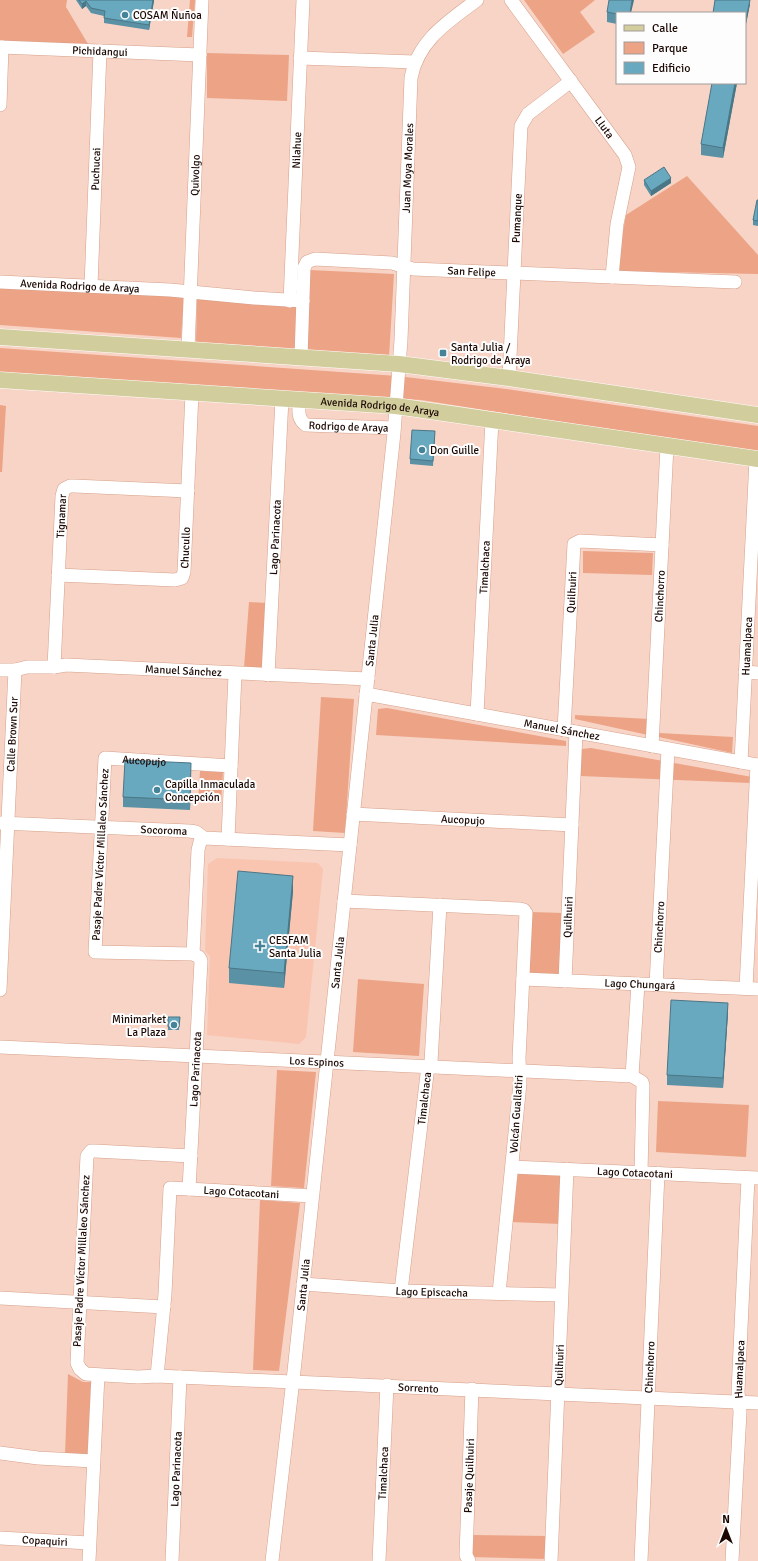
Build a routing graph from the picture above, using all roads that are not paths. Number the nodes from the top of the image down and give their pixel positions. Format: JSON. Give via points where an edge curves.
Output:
{"nodes":[{"id":1,"x":202,"y":0,"type":"edge"},
{"id":2,"x":303,"y":0,"type":"edge"},
{"id":3,"x":477,"y":0,"type":"edge"},
{"id":4,"x":511,"y":0,"type":"edge"},
{"id":5,"x":1,"y":47,"type":"edge"},
{"id":6,"x":100,"y":51,"type":"junction"},
{"id":7,"x":200,"y":55,"type":"junction"},
{"id":8,"x":300,"y":58,"type":"junction"},
{"id":9,"x":415,"y":62,"type":"junction"},
{"id":10,"x":570,"y":81,"type":"junction"},
{"id":11,"x":0,"y":105,"type":"edge"},
{"id":12,"x":404,"y":266,"type":"junction"},
{"id":13,"x":513,"y":273,"type":"junction"},
{"id":14,"x":612,"y":277,"type":"junction"},
{"id":15,"x":0,"y":282,"type":"edge"},
{"id":16,"x":735,"y":282,"type":"dead end"},
{"id":17,"x":90,"y":286,"type":"junction"},
{"id":18,"x":190,"y":292,"type":"junction"},
{"id":19,"x":296,"y":301,"type":"junction"},
{"id":20,"x":0,"y":337,"type":"edge"},
{"id":21,"x":188,"y":350,"type":"junction"},
{"id":22,"x":301,"y":357,"type":"junction"},
{"id":23,"x":399,"y":364,"type":"junction"},
{"id":24,"x":509,"y":378,"type":"junction"},
{"id":25,"x":0,"y":380,"type":"edge"},
{"id":26,"x":192,"y":393,"type":"junction"},
{"id":27,"x":282,"y":399,"type":"junction"},
{"id":28,"x":299,"y":400,"type":"junction"},
{"id":29,"x":396,"y":406,"type":"junction"},
{"id":30,"x":758,"y":415,"type":"edge"},
{"id":31,"x":492,"y":420,"type":"junction"},
{"id":32,"x":394,"y":428,"type":"junction"},
{"id":33,"x":667,"y":446,"type":"junction"},
{"id":34,"x":757,"y":459,"type":"edge"},
{"id":35,"x":188,"y":491,"type":"junction"},
{"id":36,"x":662,"y":545,"type":"junction"},
{"id":37,"x":58,"y":575,"type":"junction"},
{"id":38,"x":54,"y":667,"type":"junction"},
{"id":39,"x":0,"y":670,"type":"edge"},
{"id":40,"x":15,"y":670,"type":"junction"},
{"id":41,"x":752,"y":672,"type":"edge"},
{"id":42,"x":235,"y":674,"type":"junction"},
{"id":43,"x":268,"y":675,"type":"junction"},
{"id":44,"x":368,"y":679,"type":"junction"},
{"id":45,"x":366,"y":694,"type":"junction"},
{"id":46,"x":477,"y":714,"type":"junction"},
{"id":47,"x":570,"y":731,"type":"junction"},
{"id":48,"x":652,"y":746,"type":"junction"},
{"id":49,"x":668,"y":749,"type":"junction"},
{"id":50,"x":105,"y":758,"type":"joint"},
{"id":51,"x":740,"y":762,"type":"junction"},
{"id":52,"x":757,"y":765,"type":"edge"},
{"id":53,"x":231,"y":766,"type":"junction"},
{"id":54,"x":353,"y":814,"type":"junction"},
{"id":55,"x":4,"y":823,"type":"edge"},
{"id":56,"x":572,"y":825,"type":"junction"},
{"id":57,"x":102,"y":827,"type":"junction"},
{"id":58,"x":204,"y":838,"type":"junction"},
{"id":59,"x":228,"y":839,"type":"junction"},
{"id":60,"x":350,"y":845,"type":"junction"},
{"id":61,"x":344,"y":901,"type":"junction"},
{"id":62,"x":440,"y":905,"type":"junction"},
{"id":63,"x":193,"y":954,"type":"junction"},
{"id":64,"x":523,"y":979,"type":"junction"},
{"id":65,"x":565,"y":981,"type":"junction"},
{"id":66,"x":638,"y":984,"type":"junction"},
{"id":67,"x":656,"y":985,"type":"junction"},
{"id":68,"x":752,"y":988,"type":"edge"},
{"id":69,"x":0,"y":990,"type":"edge"},
{"id":70,"x":0,"y":1046,"type":"edge"},
{"id":71,"x":196,"y":1056,"type":"junction"},
{"id":72,"x":327,"y":1062,"type":"junction"},
{"id":73,"x":428,"y":1066,"type":"junction"},
{"id":74,"x":520,"y":1071,"type":"junction"},
{"id":75,"x":632,"y":1076,"type":"junction"},
{"id":76,"x":191,"y":1156,"type":"junction"},
{"id":77,"x":512,"y":1167,"type":"junction"},
{"id":78,"x":567,"y":1169,"type":"junction"},
{"id":79,"x":641,"y":1173,"type":"junction"},
{"id":80,"x":658,"y":1173,"type":"junction"},
{"id":81,"x":753,"y":1178,"type":"edge"},
{"id":82,"x":189,"y":1189,"type":"junction"},
{"id":83,"x":312,"y":1196,"type":"junction"},
{"id":84,"x":303,"y":1284,"type":"junction"},
{"id":85,"x":401,"y":1291,"type":"junction"},
{"id":86,"x":499,"y":1293,"type":"junction"},
{"id":87,"x":561,"y":1295,"type":"junction"},
{"id":88,"x":0,"y":1298,"type":"edge"},
{"id":89,"x":80,"y":1303,"type":"junction"},
{"id":90,"x":164,"y":1307,"type":"junction"},
{"id":91,"x":80,"y":1369,"type":"joint"},
{"id":92,"x":98,"y":1375,"type":"junction"},
{"id":93,"x":157,"y":1376,"type":"junction"},
{"id":94,"x":180,"y":1376,"type":"junction"},
{"id":95,"x":293,"y":1381,"type":"junction"},
{"id":96,"x":387,"y":1385,"type":"junction"},
{"id":97,"x":472,"y":1389,"type":"junction"},
{"id":98,"x":558,"y":1393,"type":"junction"},
{"id":99,"x":648,"y":1398,"type":"junction"},
{"id":100,"x":739,"y":1402,"type":"junction"},
{"id":101,"x":758,"y":1403,"type":"edge"},
{"id":102,"x":0,"y":1453,"type":"edge"},
{"id":103,"x":93,"y":1461,"type":"junction"},
{"id":104,"x":0,"y":1538,"type":"edge"},
{"id":105,"x":90,"y":1542,"type":"junction"},
{"id":106,"x":89,"y":1561,"type":"edge"},
{"id":107,"x":172,"y":1561,"type":"edge"},
{"id":108,"x":272,"y":1561,"type":"edge"},
{"id":109,"x":378,"y":1561,"type":"edge"},
{"id":110,"x":469,"y":1561,"type":"edge"},
{"id":111,"x":551,"y":1561,"type":"edge"},
{"id":112,"x":641,"y":1561,"type":"edge"},
{"id":113,"x":732,"y":1561,"type":"edge"}],
"edges":[{"from":1,"to":7,"type":"street","name":"Quivolgo"},
{"from":2,"to":8,"type":"street","name":"Nilahue"},
{"from":3,"to":9,"type":"street","name":"Juan Moya Morales","via":[[436,32]]},
{"from":4,"to":10,"type":"street","name":"Lluta"},
{"from":5,"to":6,"type":"street","name":"Pichidangui"},
{"from":5,"to":11,"type":"street"},
{"from":6,"to":7,"type":"street","name":"Pichidangui"},
{"from":6,"to":17,"type":"street","name":"Puchucai"},
{"from":7,"to":18,"type":"street","name":"Quivolgo"},
{"from":8,"to":9,"type":"street"},
{"from":8,"to":19,"type":"street","name":"Nilahue"},
{"from":9,"to":12,"type":"street","name":"Juan Moya Morales","via":[[410,85]]},
{"from":10,"to":13,"type":"street","name":"Pumanque","via":[[528,114],[521,126]]},
{"from":10,"to":14,"type":"street","name":"Lluta","via":[[628,162],[617,224]]},
{"from":12,"to":13,"type":"street","name":"San Felipe","via":[[412,269]]},
{"from":12,"to":19,"type":"street","name":"San Felipe","via":[[392,263],[310,260],[304,268]]},
{"from":12,"to":23,"type":"street","name":"Juan Moya Morales"},
{"from":13,"to":14,"type":"street","name":"San Felipe"},
{"from":13,"to":24,"type":"street","name":"Pumanque"},
{"from":14,"to":16,"type":"street","name":"San Felipe"},
{"from":15,"to":17,"type":"street","name":"Avenida Rodrigo de Araya"},
{"from":17,"to":18,"type":"street","name":"Avenida Rodrigo de Araya"},
{"from":18,"to":19,"type":"street","name":"Avenida Rodrigo de Araya"},
{"from":18,"to":21,"type":"street","name":"Quivolgo"},
{"from":19,"to":22,"type":"street","name":"San Felipe"},
{"from":20,"to":21,"type":"main road"},
{"from":21,"to":22,"type":"main road"},
{"from":22,"to":23,"type":"main road"},
{"from":23,"to":24,"type":"main road"},
{"from":23,"to":29,"type":"street","name":"Santa Julia"},
{"from":24,"to":30,"type":"main road"},
{"from":25,"to":26,"type":"main road","name":"Avenida Rodrigo de Araya"},
{"from":26,"to":27,"type":"main road","name":"Avenida Rodrigo de Araya"},
{"from":26,"to":35,"type":"street","name":"Chucullo"},
{"from":27,"to":28,"type":"main road","name":"Avenida Rodrigo de Araya"},
{"from":27,"to":43,"type":"street","name":"Lago Parinacota"},
{"from":28,"to":29,"type":"main road","name":"Avenida Rodrigo de Araya"},
{"from":28,"to":32,"type":"street","name":"Rodrigo de Araya","via":[[298,416],[306,425]]},
{"from":29,"to":31,"type":"main road","name":"Avenida Rodrigo de Araya"},
{"from":29,"to":32,"type":"street","name":"Santa Julia"},
{"from":31,"to":33,"type":"main road","name":"Avenida Rodrigo de Araya"},
{"from":31,"to":46,"type":"street","name":"Timalchaca"},
{"from":32,"to":44,"type":"street","name":"Santa Julia"},
{"from":33,"to":34,"type":"main road","name":"Avenida Rodrigo de Araya"},
{"from":33,"to":36,"type":"street","name":"Chinchorro"},
{"from":34,"to":41,"type":"street","name":"Huamalpaca"},
{"from":35,"to":37,"type":"street","name":"Tignamar","via":[[67,487],[62,492]]},
{"from":35,"to":37,"type":"street","name":"Chucullo","via":[[182,578],[175,580]]},
{"from":36,"to":47,"type":"street","name":"Quilhuiri","via":[[580,541],[574,544]]},
{"from":36,"to":48,"type":"street","name":"Chinchorro"},
{"from":37,"to":38,"type":"street","name":"Tignamar"},
{"from":38,"to":40,"type":"street","name":"Manuel Sánchez","via":[[26,667]]},
{"from":38,"to":42,"type":"street","name":"Manuel Sánchez","via":[[66,665]]},
{"from":39,"to":40,"type":"street","name":"Manuel Sánchez"},
{"from":40,"to":55,"type":"street","name":"Calle Brown Sur"},
{"from":41,"to":51,"type":"street","name":"Huamalpaca"},
{"from":42,"to":43,"type":"street","name":"Manuel Sánchez"},
{"from":42,"to":53,"type":"street"},
{"from":43,"to":44,"type":"street","name":"Manuel Sánchez"},
{"from":44,"to":45,"type":"street","name":"Santa Julia"},
{"from":45,"to":46,"type":"street","name":"Manuel Sánchez"},
{"from":45,"to":54,"type":"street","name":"Santa Julia"},
{"from":46,"to":47,"type":"street","name":"Manuel Sánchez"},
{"from":47,"to":48,"type":"street","name":"Manuel Sánchez"},
{"from":47,"to":56,"type":"street","name":"Quilhuiri"},
{"from":48,"to":49,"type":"street","name":"Manuel Sánchez"},
{"from":49,"to":51,"type":"street","name":"Manuel Sánchez"},
{"from":49,"to":67,"type":"street","name":"Chinchorro"},
{"from":50,"to":53,"type":"street","name":"Aucopujo"},
{"from":50,"to":57,"type":"street","name":"Pasaje Padre Víctor Millaleo Sánchez"},
{"from":51,"to":52,"type":"street","name":"Manuel Sánchez"},
{"from":52,"to":68,"type":"street"},
{"from":53,"to":59,"type":"street"},
{"from":54,"to":56,"type":"street","name":"Aucopujo"},
{"from":54,"to":60,"type":"street","name":"Santa Julia"},
{"from":55,"to":57,"type":"street","name":"Socoroma"},
{"from":55,"to":69,"type":"street","name":"Calle Brown Sur"},
{"from":56,"to":65,"type":"street","name":"Quilhuiri"},
{"from":57,"to":58,"type":"street","name":"Socoroma","via":[[189,831],[196,832]]},
{"from":57,"to":63,"type":"street","name":"Pasaje Padre Víctor Millaleo Sánchez","via":[[95,952]]},
{"from":58,"to":59,"type":"street","name":"Socoroma"},
{"from":58,"to":63,"type":"street","name":"Lago Parinacota","via":[[198,850]]},
{"from":59,"to":60,"type":"street","name":"Socoroma"},
{"from":60,"to":61,"type":"street","name":"Santa Julia"},
{"from":61,"to":62,"type":"street"},
{"from":61,"to":72,"type":"street","name":"Santa Julia"},
{"from":62,"to":64,"type":"street","name":"Volcán Guallatiri","via":[[524,910],[526,915]]},
{"from":62,"to":73,"type":"street","name":"Timalchaca","via":[[431,1062]]},
{"from":63,"to":71,"type":"street","name":"Lago Parinacota","via":[[201,961]]},
{"from":64,"to":65,"type":"street","name":"Lago Chungará"},
{"from":64,"to":74,"type":"street","name":"Volcán Guallatiri"},
{"from":65,"to":66,"type":"street","name":"Lago Chungará"},
{"from":66,"to":67,"type":"street","name":"Lago Chungará"},
{"from":66,"to":75,"type":"street"},
{"from":67,"to":68,"type":"street","name":"Lago Chungará"},
{"from":70,"to":71,"type":"street","name":"Los Espinos"},
{"from":71,"to":72,"type":"street","name":"Los Espinos"},
{"from":71,"to":76,"type":"street","name":"Lago Parinacota"},
{"from":72,"to":73,"type":"street","name":"Los Espinos"},
{"from":72,"to":83,"type":"street","name":"Santa Julia"},
{"from":73,"to":74,"type":"street","name":"Los Espinos"},
{"from":73,"to":85,"type":"street","name":"Timalchaca"},
{"from":74,"to":75,"type":"street","name":"Los Espinos"},
{"from":74,"to":77,"type":"street","name":"Volcán Guallatiri"},
{"from":75,"to":79,"type":"street","via":[[643,1085]]},
{"from":76,"to":82,"type":"street","name":"Lago Parinacota"},
{"from":76,"to":89,"type":"street","name":"Pasaje Padre Víctor Millaleo Sánchez","via":[[95,1151],[88,1153]]},
{"from":77,"to":78,"type":"street","name":"Lago Cotacotani"},
{"from":77,"to":86,"type":"street","name":"Volcán Guallatiri"},
{"from":78,"to":79,"type":"street","name":"Lago Cotacotani"},
{"from":78,"to":87,"type":"street","name":"Quilhuiri"},
{"from":79,"to":80,"type":"street","name":"Lago Cotacotani"},
{"from":80,"to":81,"type":"street","name":"Lago Cotacotani"},
{"from":80,"to":99,"type":"street","name":"Chinchorro"},
{"from":81,"to":100,"type":"street","name":"Huamalpaca"},
{"from":82,"to":83,"type":"street","name":"Lago Cotacotani"},
{"from":82,"to":90,"type":"street","name":"Lago Cotacotani","via":[[170,1188]]},
{"from":83,"to":84,"type":"street","name":"Santa Julia"},
{"from":84,"to":85,"type":"street","name":"Lago Episcacha"},
{"from":84,"to":95,"type":"street","name":"Santa Julia"},
{"from":85,"to":86,"type":"street","name":"Lago Episcacha"},
{"from":86,"to":87,"type":"street","name":"Lago Episcacha"},
{"from":87,"to":98,"type":"street","name":"Quilhuiri"},
{"from":88,"to":89,"type":"street"},
{"from":89,"to":90,"type":"street"},
{"from":89,"to":91,"type":"street","name":"Pasaje Padre Víctor Millaleo Sánchez","via":[[77,1363]]},
{"from":90,"to":93,"type":"street"},
{"from":91,"to":92,"type":"street","name":"Sorrento","via":[[86,1374]]},
{"from":92,"to":93,"type":"street","name":"Sorrento"},
{"from":92,"to":103,"type":"street"},
{"from":93,"to":94,"type":"street","name":"Sorrento"},
{"from":94,"to":95,"type":"street","name":"Sorrento"},
{"from":94,"to":107,"type":"street","name":"Lago Parinacota"},
{"from":95,"to":96,"type":"street","name":"Sorrento"},
{"from":95,"to":108,"type":"street","name":"Santa Julia"},
{"from":96,"to":97,"type":"street","name":"Sorrento"},
{"from":96,"to":109,"type":"street","name":"Timalchaca"},
{"from":97,"to":98,"type":"street","name":"Sorrento"},
{"from":97,"to":110,"type":"street","name":"Pasaje Quilhuiri","via":[[466,1555]]},
{"from":98,"to":99,"type":"street","name":"Sorrento"},
{"from":98,"to":111,"type":"street","name":"Quilhuiri"},
{"from":99,"to":100,"type":"street","name":"Sorrento"},
{"from":99,"to":112,"type":"street","name":"Chinchorro"},
{"from":100,"to":101,"type":"street","name":"Sorrento"},
{"from":100,"to":113,"type":"street","name":"Huamalpaca"},
{"from":102,"to":103,"type":"street","via":[[44,1459]]},
{"from":103,"to":105,"type":"street"},
{"from":104,"to":105,"type":"street","name":"Copaquiri"},
{"from":105,"to":106,"type":"street"}]}
